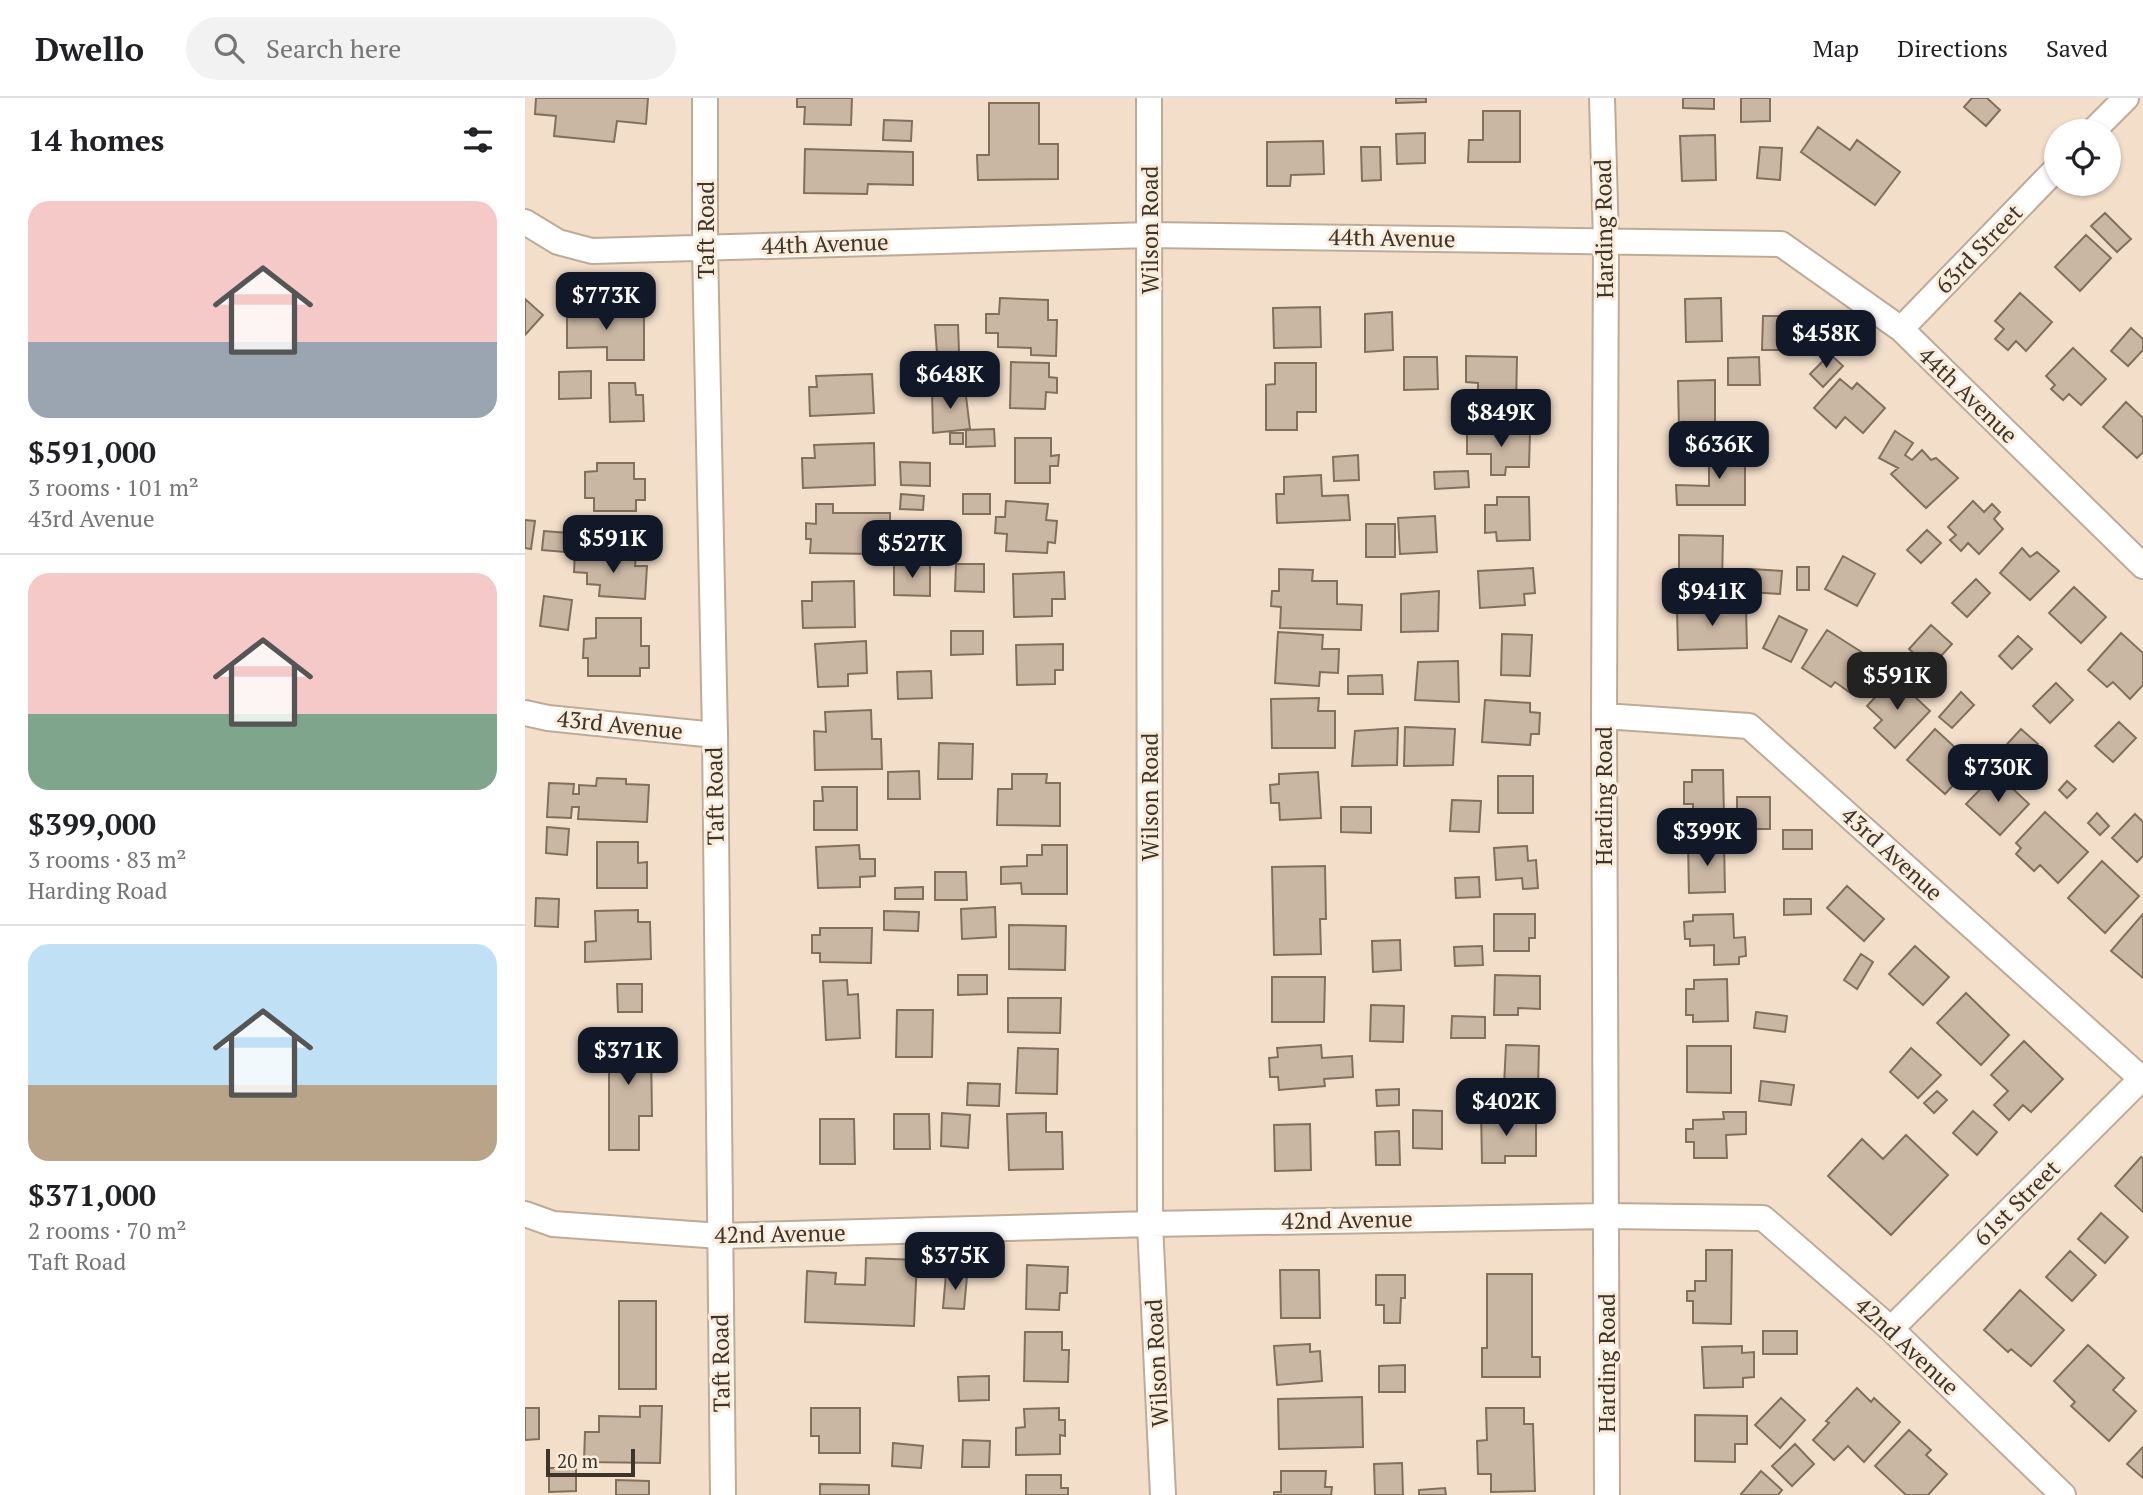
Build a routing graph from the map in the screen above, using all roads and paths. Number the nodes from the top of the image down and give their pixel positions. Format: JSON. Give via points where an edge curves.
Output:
{"nodes":[{"id":1,"x":705,"y":98,"type":"edge"},
{"id":2,"x":1149,"y":98,"type":"edge"},
{"id":3,"x":1602,"y":98,"type":"edge"},
{"id":4,"x":2126,"y":98,"type":"edge"},
{"id":5,"x":2105,"y":119,"type":"edge"},
{"id":6,"x":2044,"y":181,"type":"edge"},
{"id":7,"x":525,"y":222,"type":"edge"},
{"id":8,"x":1150,"y":235,"type":"junction"},
{"id":9,"x":1606,"y":240,"type":"junction"},
{"id":10,"x":705,"y":248,"type":"junction"},
{"id":11,"x":1901,"y":329,"type":"junction"},
{"id":12,"x":2143,"y":566,"type":"edge"},
{"id":13,"x":525,"y":713,"type":"edge"},
{"id":14,"x":1604,"y":716,"type":"junction"},
{"id":15,"x":715,"y":735,"type":"junction"},
{"id":16,"x":2142,"y":1078,"type":"edge"},
{"id":17,"x":525,"y":1214,"type":"edge"},
{"id":18,"x":1606,"y":1216,"type":"junction"},
{"id":19,"x":1150,"y":1224,"type":"junction"},
{"id":20,"x":720,"y":1236,"type":"junction"},
{"id":21,"x":1891,"y":1329,"type":"junction"},
{"id":22,"x":723,"y":1495,"type":"edge"},
{"id":23,"x":1163,"y":1495,"type":"edge"},
{"id":24,"x":1607,"y":1495,"type":"edge"},
{"id":25,"x":2063,"y":1495,"type":"edge"}],
"edges":[{"from":1,"to":10,"type":"street","name":"Taft Road"},
{"from":2,"to":8,"type":"street","name":"Wilson Road"},
{"from":3,"to":9,"type":"street","name":"Harding Road"},
{"from":4,"to":5,"type":"street"},
{"from":6,"to":11,"type":"street","name":"63rd Street"},
{"from":7,"to":10,"type":"street","name":"44th Avenue","via":[[558,242],[593,251]]},
{"from":8,"to":9,"type":"street","name":"44th Avenue"},
{"from":8,"to":10,"type":"street","name":"44th Avenue"},
{"from":8,"to":19,"type":"street","name":"Wilson Road"},
{"from":9,"to":11,"type":"street","name":"44th Avenue","via":[[1781,244]]},
{"from":9,"to":14,"type":"street","name":"Harding Road"},
{"from":10,"to":15,"type":"street","name":"Taft Road"},
{"from":11,"to":12,"type":"street","name":"44th Avenue"},
{"from":13,"to":15,"type":"street","name":"43rd Avenue"},
{"from":14,"to":16,"type":"street","name":"43rd Avenue","via":[[1749,726]]},
{"from":14,"to":18,"type":"street","name":"Harding Road"},
{"from":15,"to":20,"type":"street","name":"Taft Road"},
{"from":16,"to":21,"type":"street","name":"61st Street"},
{"from":17,"to":20,"type":"street","name":"42nd Avenue","via":[[553,1224]]},
{"from":18,"to":19,"type":"street","name":"42nd Avenue"},
{"from":18,"to":21,"type":"street","name":"42nd Avenue","via":[[1763,1218]]},
{"from":18,"to":24,"type":"street","name":"Harding Road"},
{"from":19,"to":20,"type":"street","name":"42nd Avenue"},
{"from":19,"to":23,"type":"street","name":"Wilson Road"},
{"from":20,"to":22,"type":"street","name":"Taft Road"},
{"from":21,"to":25,"type":"street","name":"42nd Avenue"}]}
